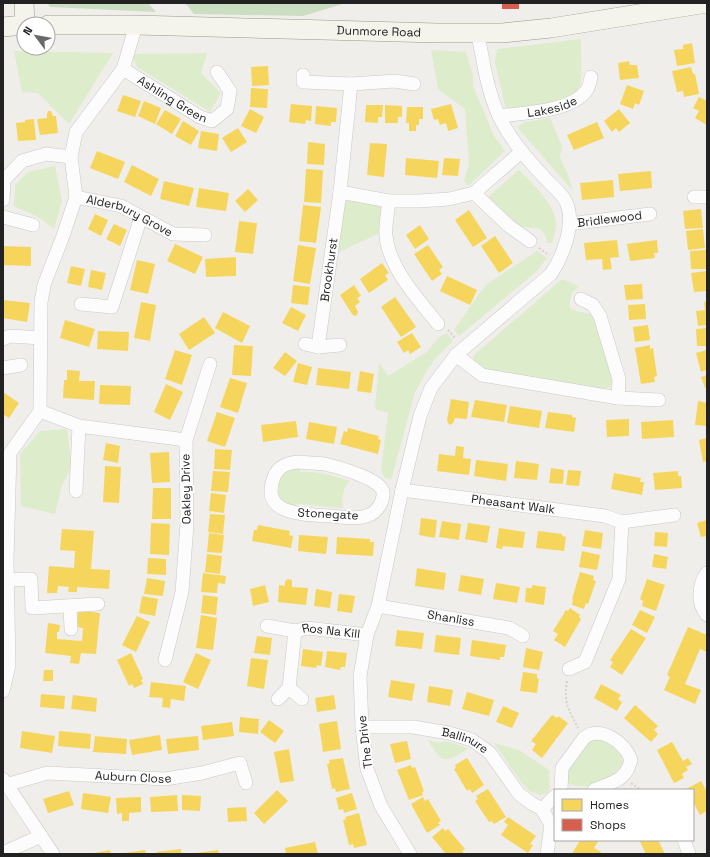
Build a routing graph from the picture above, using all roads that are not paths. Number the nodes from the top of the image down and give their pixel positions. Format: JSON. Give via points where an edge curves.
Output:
{"nodes":[{"id":1,"x":24,"y":3,"type":"edge"},
{"id":2,"x":707,"y":3,"type":"edge"},
{"id":3,"x":24,"y":16,"type":"edge"},
{"id":4,"x":56,"y":25,"type":"edge"},
{"id":5,"x":16,"y":26,"type":"edge"},
{"id":6,"x":136,"y":26,"type":"junction"},
{"id":7,"x":3,"y":27,"type":"edge"},
{"id":8,"x":478,"y":34,"type":"junction"},
{"id":9,"x":123,"y":69,"type":"junction"},
{"id":10,"x":217,"y":72,"type":"dead end"},
{"id":11,"x":303,"y":76,"type":"dead end"},
{"id":12,"x":591,"y":77,"type":"dead end"},
{"id":13,"x":351,"y":84,"type":"junction"},
{"id":14,"x":414,"y":84,"type":"dead end"},
{"id":15,"x":499,"y":116,"type":"junction"},
{"id":16,"x":521,"y":152,"type":"junction"},
{"id":17,"x":71,"y":157,"type":"junction"},
{"id":18,"x":340,"y":192,"type":"junction"},
{"id":19,"x":474,"y":193,"type":"junction"},
{"id":20,"x":76,"y":198,"type":"junction"},
{"id":21,"x":3,"y":200,"type":"edge"},
{"id":22,"x":389,"y":201,"type":"junction"},
{"id":23,"x":650,"y":214,"type":"dead end"},
{"id":24,"x":3,"y":217,"type":"edge"},
{"id":25,"x":142,"y":217,"type":"junction"},
{"id":26,"x":569,"y":224,"type":"junction"},
{"id":27,"x":33,"y":225,"type":"dead end"},
{"id":28,"x":206,"y":235,"type":"dead end"},
{"id":29,"x":530,"y":242,"type":"road end"},
{"id":30,"x":581,"y":299,"type":"dead end"},
{"id":31,"x":81,"y":304,"type":"dead end"},
{"id":32,"x":438,"y":324,"type":"road end"},
{"id":33,"x":41,"y":338,"type":"junction"},
{"id":34,"x":3,"y":339,"type":"edge"},
{"id":35,"x":305,"y":344,"type":"dead end"},
{"id":36,"x":340,"y":345,"type":"dead end"},
{"id":37,"x":318,"y":347,"type":"junction"},
{"id":38,"x":456,"y":355,"type":"junction"},
{"id":39,"x":210,"y":364,"type":"dead end"},
{"id":40,"x":21,"y":366,"type":"dead end"},
{"id":41,"x":3,"y":368,"type":"edge"},
{"id":42,"x":618,"y":398,"type":"junction"},
{"id":43,"x":659,"y":400,"type":"dead end"},
{"id":44,"x":40,"y":411,"type":"junction"},
{"id":45,"x":79,"y":426,"type":"junction"},
{"id":46,"x":186,"y":440,"type":"junction"},
{"id":47,"x":76,"y":491,"type":"dead end"},
{"id":48,"x":402,"y":494,"type":"junction"},
{"id":49,"x":6,"y":496,"type":"edge"},
{"id":50,"x":384,"y":496,"type":"junction"},
{"id":51,"x":674,"y":515,"type":"dead end"},
{"id":52,"x":622,"y":522,"type":"junction"},
{"id":53,"x":706,"y":575,"type":"edge"},
{"id":54,"x":7,"y":580,"type":"junction"},
{"id":55,"x":98,"y":604,"type":"dead end"},
{"id":56,"x":70,"y":606,"type":"junction"},
{"id":57,"x":378,"y":606,"type":"junction"},
{"id":58,"x":707,"y":614,"type":"edge"},
{"id":59,"x":6,"y":619,"type":"edge"},
{"id":60,"x":267,"y":626,"type":"dead end"},
{"id":61,"x":71,"y":629,"type":"dead end"},
{"id":62,"x":295,"y":631,"type":"junction"},
{"id":63,"x":367,"y":635,"type":"junction"},
{"id":64,"x":523,"y":636,"type":"dead end"},
{"id":65,"x":165,"y":660,"type":"dead end"},
{"id":66,"x":569,"y":669,"type":"road end"},
{"id":67,"x":289,"y":688,"type":"junction"},
{"id":68,"x":3,"y":692,"type":"edge"},
{"id":69,"x":278,"y":699,"type":"dead end"},
{"id":70,"x":302,"y":699,"type":"dead end"},
{"id":71,"x":362,"y":727,"type":"junction"},
{"id":72,"x":5,"y":782,"type":"edge"},
{"id":73,"x":246,"y":783,"type":"dead end"},
{"id":74,"x":561,"y":789,"type":"edge"},
{"id":75,"x":596,"y":789,"type":"edge"},
{"id":76,"x":554,"y":797,"type":"edge"},
{"id":77,"x":542,"y":809,"type":"junction"},
{"id":78,"x":41,"y":836,"type":"junction"},
{"id":79,"x":684,"y":841,"type":"edge"},
{"id":80,"x":405,"y":852,"type":"edge"},
{"id":81,"x":3,"y":853,"type":"edge"},
{"id":82,"x":52,"y":854,"type":"edge"},
{"id":83,"x":547,"y":854,"type":"edge"},
{"id":84,"x":689,"y":854,"type":"edge"}],
"edges":[{"from":1,"to":3,"type":"main road"},
{"from":2,"to":8,"type":"main road","name":"Dunmore Road","via":[[551,28]]},
{"from":4,"to":6,"type":"main road","name":"Dunmore Road"},
{"from":5,"to":7,"type":"main road"},
{"from":6,"to":8,"type":"main road","name":"Dunmore Road"},
{"from":6,"to":9,"type":"street"},
{"from":8,"to":15,"type":"street","name":"The Drive","via":[[486,78]]},
{"from":9,"to":10,"type":"street","name":"Ashling Green","via":[[200,117],[212,121],[227,109],[230,91]]},
{"from":9,"to":17,"type":"street","via":[[76,132]]},
{"from":11,"to":13,"type":"street","via":[[304,82]]},
{"from":12,"to":15,"type":"street","name":"Lakeside","via":[[587,90],[578,99],[560,108]]},
{"from":13,"to":14,"type":"street"},
{"from":13,"to":18,"type":"street","name":"Brookhurst"},
{"from":15,"to":16,"type":"street","name":"The Drive"},
{"from":16,"to":19,"type":"street"},
{"from":16,"to":26,"type":"street","name":"The Drive","via":[[566,201],[570,212]]},
{"from":17,"to":20,"type":"street"},
{"from":17,"to":21,"type":"street","via":[[46,154],[22,161],[4,180]]},
{"from":18,"to":22,"type":"street"},
{"from":18,"to":37,"type":"street","name":"Brookhurst"},
{"from":19,"to":22,"type":"street","via":[[449,199]]},
{"from":19,"to":29,"type":"street"},
{"from":20,"to":25,"type":"street","name":"Alderbury Grove","via":[[121,206]]},
{"from":20,"to":33,"type":"street","via":[[44,285],[41,302]]},
{"from":22,"to":32,"type":"street","via":[[386,235],[391,256],[404,279]]},
{"from":23,"to":26,"type":"street","name":"Bridlewood"},
{"from":24,"to":27,"type":"street"},
{"from":25,"to":28,"type":"street","name":"Alderbury Grove","via":[[173,234]]},
{"from":25,"to":31,"type":"street","via":[[112,307]]},
{"from":26,"to":38,"type":"street","name":"The Drive","via":[[566,243],[551,274]]},
{"from":30,"to":42,"type":"street","via":[[594,304],[600,316],[619,379]]},
{"from":33,"to":34,"type":"street","via":[[10,336]]},
{"from":33,"to":44,"type":"street"},
{"from":35,"to":37,"type":"street"},
{"from":36,"to":37,"type":"street"},
{"from":38,"to":42,"type":"street","via":[[482,375]]},
{"from":38,"to":48,"type":"street","name":"The Drive","via":[[431,388],[420,416]]},
{"from":39,"to":46,"type":"street"},
{"from":40,"to":41,"type":"street"},
{"from":42,"to":43,"type":"street"},
{"from":44,"to":45,"type":"street","name":"Oakley Drive"},
{"from":44,"to":49,"type":"street","via":[[10,453]]},
{"from":45,"to":46,"type":"street","name":"Oakley Drive"},
{"from":45,"to":47,"type":"street"},
{"from":46,"to":65,"type":"street","name":"Oakley Drive","via":[[187,524],[182,592]]},
{"from":48,"to":50,"type":"street"},
{"from":48,"to":52,"type":"street","name":"Pheasant Walk","via":[[605,516]]},
{"from":48,"to":57,"type":"street","name":"The Drive"},
{"from":49,"to":54,"type":"street"},
{"from":50,"to":50,"type":"street","name":"Stonegate","via":[[380,506],[371,515],[358,518],[296,514],[274,502],[271,484],[277,470],[288,463],[326,464],[360,475],[375,483],[381,488]]},
{"from":51,"to":52,"type":"street","name":"Pheasant Walk"},
{"from":52,"to":66,"type":"street","via":[[619,578],[585,662]]},
{"from":53,"to":58,"type":"street","via":[[700,592],[702,610]]},
{"from":54,"to":56,"type":"street","via":[[31,579],[32,608]]},
{"from":54,"to":59,"type":"street"},
{"from":55,"to":56,"type":"street"},
{"from":56,"to":61,"type":"street"},
{"from":57,"to":63,"type":"street","name":"The Drive"},
{"from":57,"to":64,"type":"street","name":"Shanliss","via":[[509,628]]},
{"from":59,"to":68,"type":"street","via":[[9,665]]},
{"from":60,"to":62,"type":"street","name":"Ros Na Kill"},
{"from":62,"to":63,"type":"street","name":"Ros Na Kill","via":[[307,628]]},
{"from":62,"to":67,"type":"street","name":"Ros Na Kill"},
{"from":63,"to":71,"type":"street","name":"The Drive","via":[[360,676]]},
{"from":67,"to":69,"type":"street"},
{"from":67,"to":70,"type":"street"},
{"from":71,"to":77,"type":"street","name":"Ballinure","via":[[413,727],[472,740],[490,753],[519,794]]},
{"from":71,"to":80,"type":"street","name":"The Drive","via":[[367,770],[381,806]]},
{"from":72,"to":73,"type":"street","name":"Auburn Close","via":[[47,773],[165,779],[240,763]]},
{"from":72,"to":78,"type":"street"},
{"from":74,"to":75,"type":"street","via":[[562,768],[584,738],[597,732],[625,748],[631,760],[628,770],[622,777]]},
{"from":76,"to":77,"type":"street"},
{"from":77,"to":83,"type":"street","via":[[551,825]]},
{"from":78,"to":81,"type":"street"},
{"from":78,"to":82,"type":"street"},
{"from":79,"to":84,"type":"street"}]}
